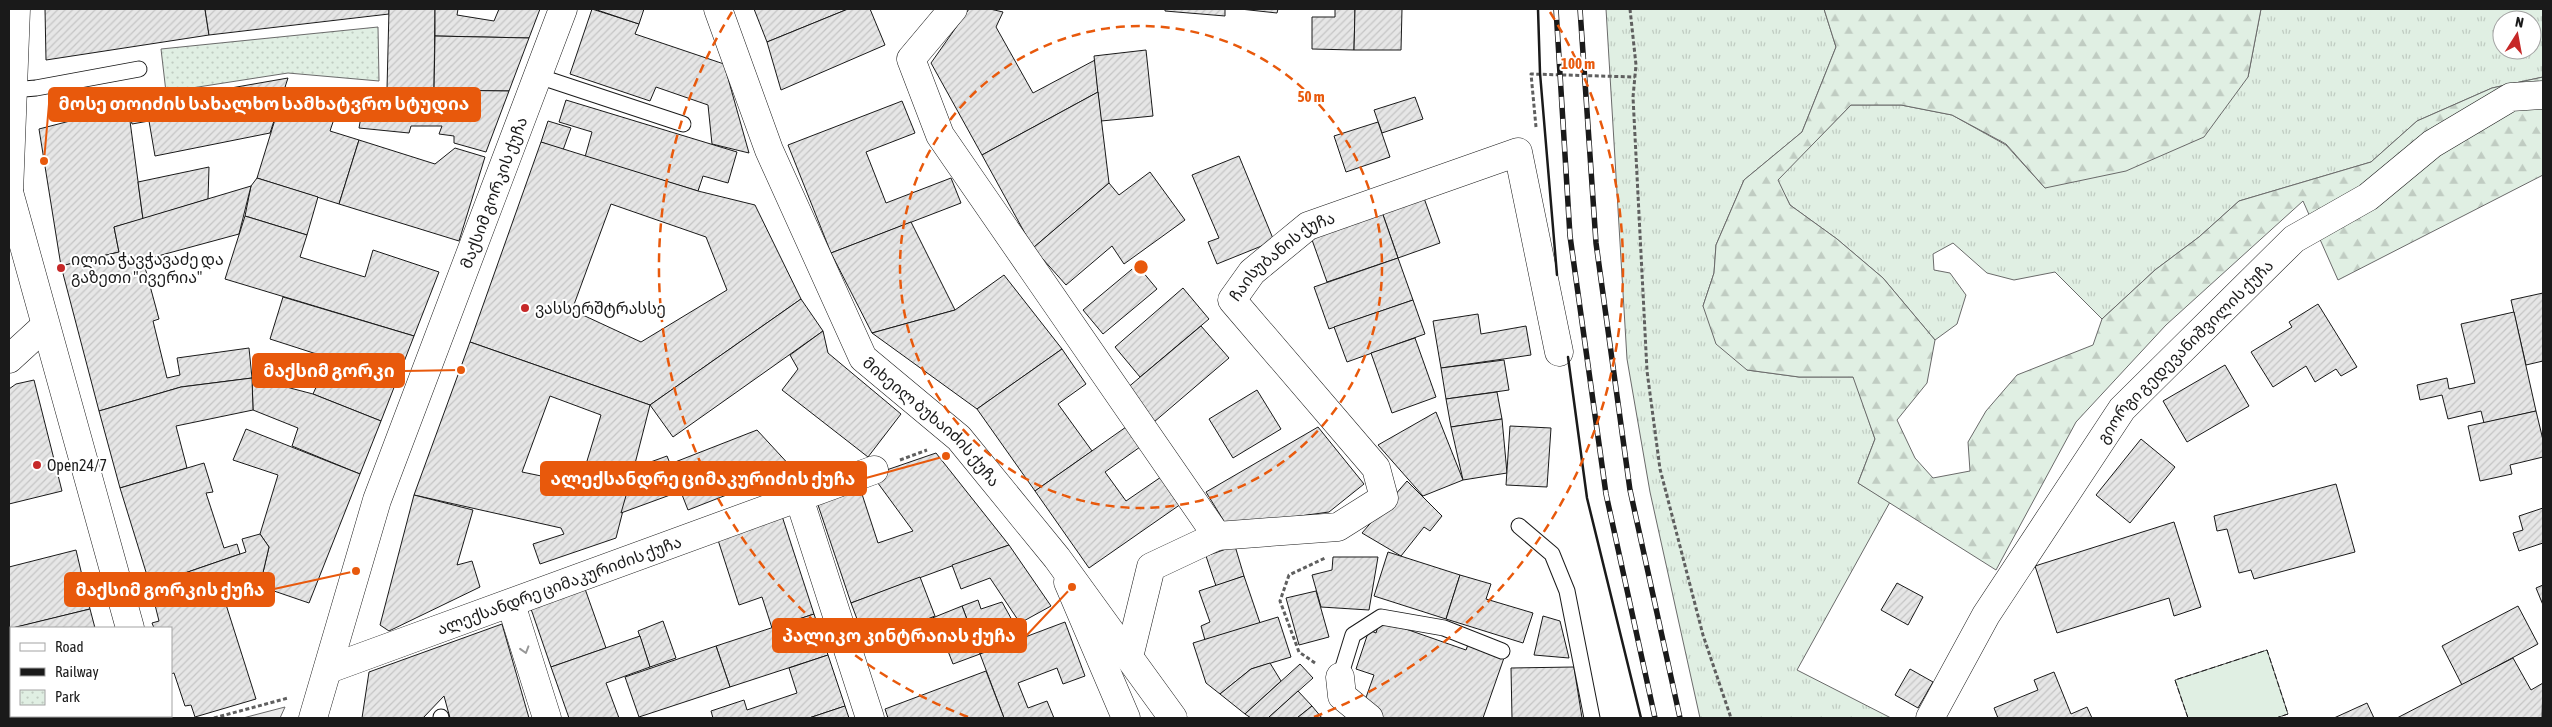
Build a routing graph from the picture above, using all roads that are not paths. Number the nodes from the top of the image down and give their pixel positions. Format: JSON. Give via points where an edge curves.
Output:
{"nodes":[{"id":1,"x":563,"y":9,"type":"edge"},
{"id":2,"x":718,"y":9,"type":"edge"},
{"id":3,"x":953,"y":9,"type":"edge"},
{"id":4,"x":13,"y":31,"type":"edge"},
{"id":5,"x":140,"y":69,"type":"dead end"},
{"id":6,"x":538,"y":76,"type":"junction"},
{"id":7,"x":12,"y":90,"type":"junction"},
{"id":8,"x":2543,"y":95,"type":"edge"},
{"id":9,"x":683,"y":124,"type":"dead end"},
{"id":10,"x":9,"y":193,"type":"edge"},
{"id":11,"x":45,"y":326,"type":"junction"},
{"id":12,"x":1559,"y":352,"type":"dead end"},
{"id":13,"x":9,"y":359,"type":"edge"},
{"id":14,"x":874,"y":470,"type":"road end"},
{"id":15,"x":799,"y":498,"type":"junction"},
{"id":16,"x":1519,"y":526,"type":"dead end"},
{"id":17,"x":1217,"y":536,"type":"junction"},
{"id":18,"x":1057,"y":558,"type":"junction"},
{"id":19,"x":511,"y":604,"type":"junction"},
{"id":20,"x":130,"y":627,"type":"edge"},
{"id":21,"x":1502,"y":651,"type":"dead end"},
{"id":22,"x":1129,"y":657,"type":"junction"},
{"id":23,"x":1340,"y":677,"type":"joint"},
{"id":24,"x":326,"y":679,"type":"junction"},
{"id":25,"x":315,"y":718,"type":"edge"},
{"id":26,"x":547,"y":718,"type":"edge"},
{"id":27,"x":870,"y":718,"type":"edge"},
{"id":28,"x":1126,"y":718,"type":"edge"},
{"id":29,"x":1173,"y":718,"type":"edge"},
{"id":30,"x":1369,"y":718,"type":"edge"},
{"id":31,"x":1592,"y":718,"type":"edge"},
{"id":32,"x":1930,"y":718,"type":"edge"}],
"edges":[{"from":1,"to":6,"type":"street","name":"მაქსიმ გორკის ქუჩა"},
{"from":2,"to":18,"type":"street","name":"მიხეილ ბუხაიძის ქუჩა","via":[[768,150],[864,358],[959,438]]},
{"from":3,"to":17,"type":"street","via":[[911,59],[940,135]]},
{"from":4,"to":7,"type":"street"},
{"from":5,"to":7,"type":"lane"},
{"from":6,"to":9,"type":"lane"},
{"from":6,"to":24,"type":"street","name":"მაქსიმ გორკის ქუჩა","via":[[377,500]]},
{"from":7,"to":10,"type":"street"},
{"from":8,"to":32,"type":"street","name":"გიორგი გედევანიშვილის ქუჩა","via":[[2511,97],[2432,144],[2368,197],[2294,239],[2122,409],[1986,615]]},
{"from":10,"to":11,"type":"street"},
{"from":11,"to":13,"type":"street"},
{"from":11,"to":20,"type":"street"},
{"from":12,"to":17,"type":"street","name":"ჩაისუბანის ქუჩა","via":[[1518,152],[1308,226],[1252,272],[1232,300],[1376,468],[1384,498],[1338,527]]},
{"from":14,"to":15,"type":"street","name":"ალექსანდრე ციმაკურიძის ქუჩა"},
{"from":15,"to":19,"type":"street","name":"ალექსანდრე ციმაკურიძის ქუჩა"},
{"from":15,"to":27,"type":"street"},
{"from":16,"to":31,"type":"lane","via":[[1552,554],[1567,591]]},
{"from":17,"to":22,"type":"street","name":"ჩაისუბანის ქუჩა","via":[[1150,567]]},
{"from":18,"to":22,"type":"street","name":"მიხეილ ბუხაიძის ქუჩა"},
{"from":18,"to":28,"type":"street"},
{"from":19,"to":24,"type":"street","name":"ალექსანდრე ციმაკურიძის ქუჩა"},
{"from":19,"to":26,"type":"street","one_way":true},
{"from":21,"to":23,"type":"lane","via":[[1444,628],[1381,617],[1353,636]]},
{"from":22,"to":29,"type":"street","name":"მიხეილ ბუხაიძის ქუჩა"},
{"from":23,"to":30,"type":"street","via":[[1342,696]]},
{"from":24,"to":25,"type":"street","name":"მაქსიმ გორკის ქუჩა"}]}
